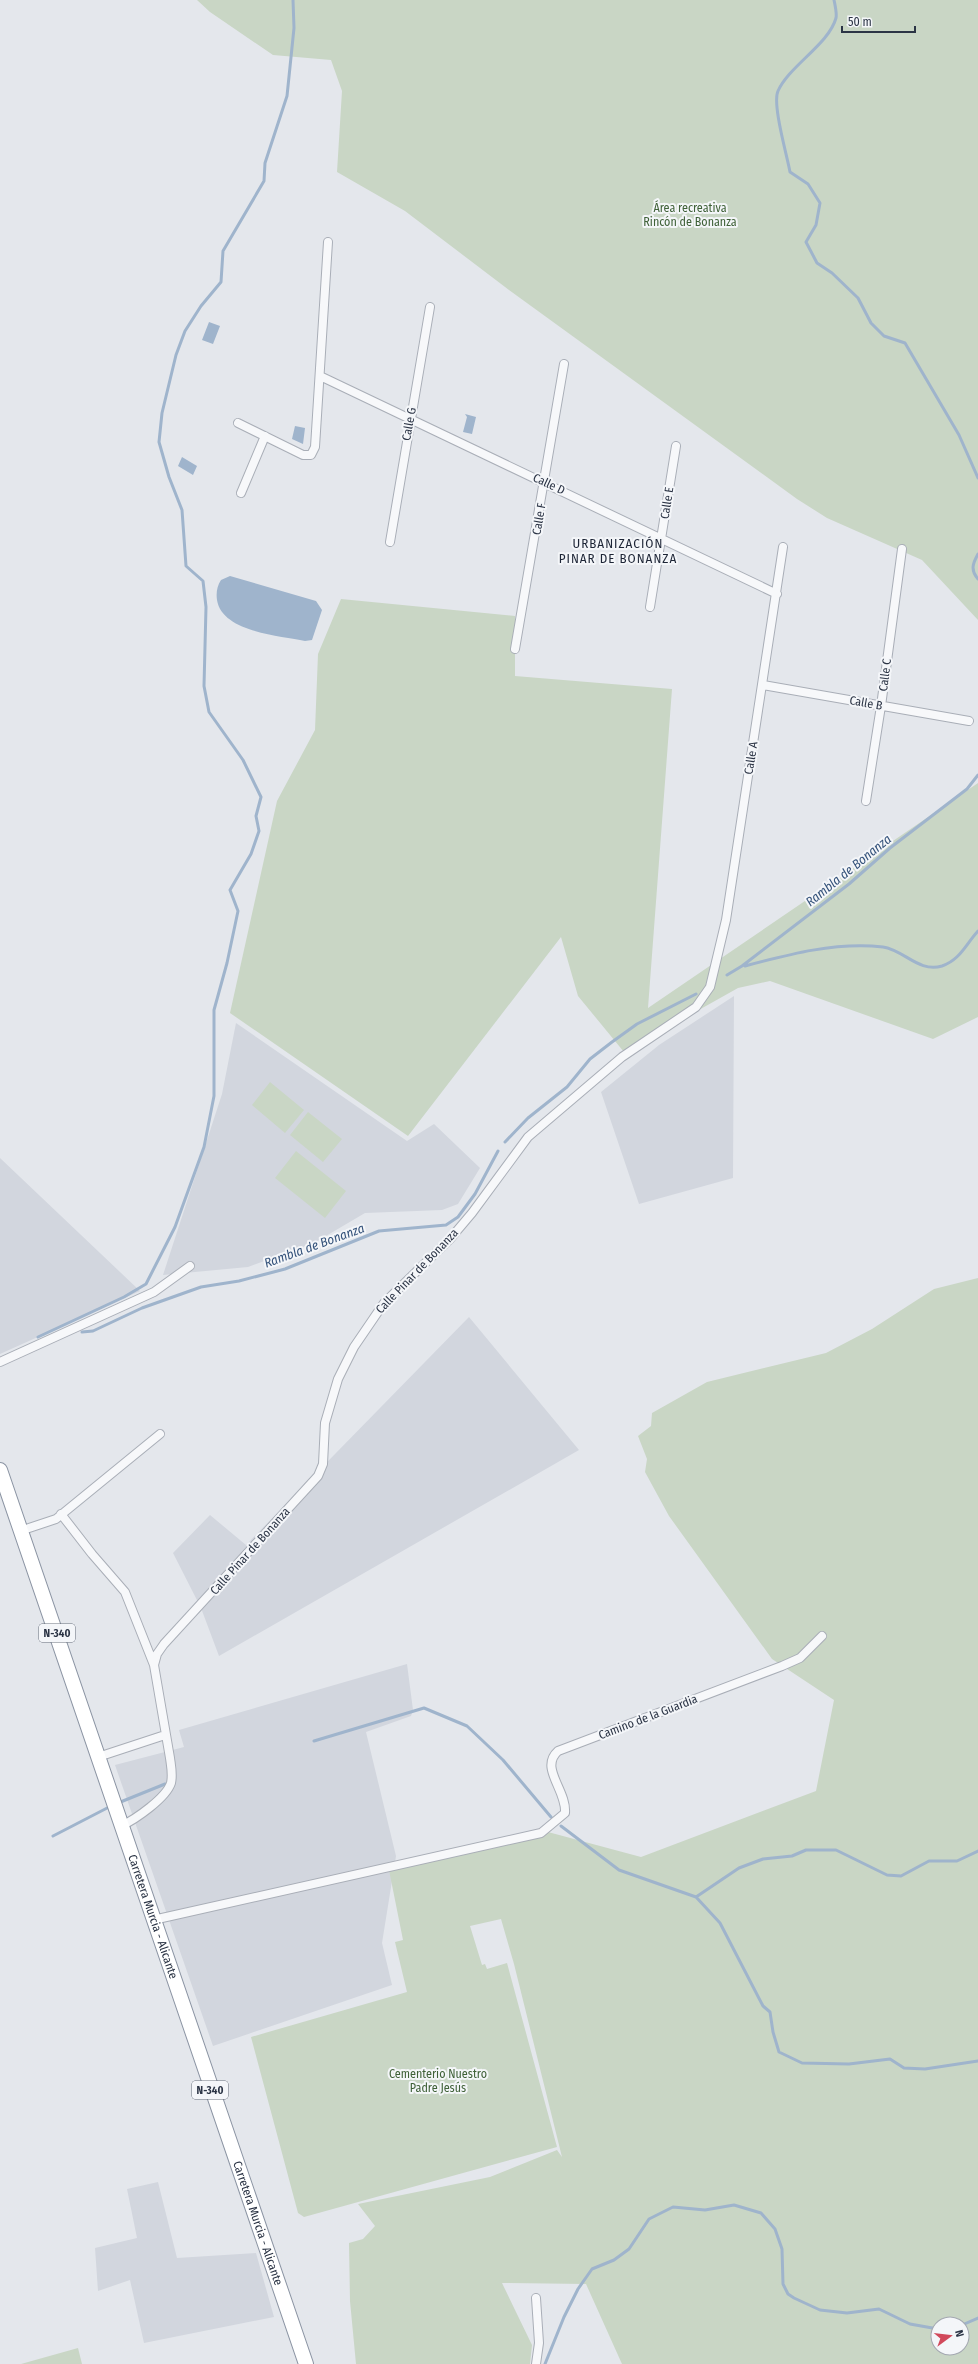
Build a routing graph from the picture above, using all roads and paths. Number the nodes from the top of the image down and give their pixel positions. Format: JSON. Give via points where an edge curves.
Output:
{"nodes":[{"id":1,"x":328,"y":242,"type":"dead end"},
{"id":2,"x":430,"y":307,"type":"dead end"},
{"id":3,"x":564,"y":364,"type":"dead end"},
{"id":4,"x":320,"y":376,"type":"junction"},
{"id":5,"x":410,"y":418,"type":"junction"},
{"id":6,"x":238,"y":423,"type":"dead end"},
{"id":7,"x":265,"y":436,"type":"junction"},
{"id":8,"x":676,"y":446,"type":"dead end"},
{"id":9,"x":545,"y":482,"type":"junction"},
{"id":10,"x":241,"y":493,"type":"dead end"},
{"id":11,"x":661,"y":538,"type":"junction"},
{"id":12,"x":390,"y":542,"type":"dead end"},
{"id":13,"x":782,"y":547,"type":"dead end"},
{"id":14,"x":902,"y":549,"type":"dead end"},
{"id":15,"x":777,"y":594,"type":"junction"},
{"id":16,"x":650,"y":607,"type":"dead end"},
{"id":17,"x":515,"y":649,"type":"dead end"},
{"id":18,"x":763,"y":685,"type":"junction"},
{"id":19,"x":882,"y":706,"type":"junction"},
{"id":20,"x":969,"y":721,"type":"dead end"},
{"id":21,"x":866,"y":801,"type":"dead end"},
{"id":22,"x":716,"y":968,"type":"joint"},
{"id":23,"x":190,"y":1266,"type":"dead end"},
{"id":24,"x":0,"y":1362,"type":"edge"},
{"id":25,"x":160,"y":1434,"type":"dead end"},
{"id":26,"x":0,"y":1470,"type":"edge"},
{"id":27,"x":62,"y":1514,"type":"junction"},
{"id":28,"x":20,"y":1531,"type":"junction"},
{"id":29,"x":822,"y":1636,"type":"dead end"},
{"id":30,"x":154,"y":1665,"type":"junction"},
{"id":31,"x":165,"y":1735,"type":"junction"},
{"id":32,"x":98,"y":1757,"type":"junction"},
{"id":33,"x":120,"y":1820,"type":"junction"},
{"id":34,"x":153,"y":1920,"type":"junction"},
{"id":35,"x":536,"y":2298,"type":"dead end"},
{"id":36,"x":306,"y":2364,"type":"edge"},
{"id":37,"x":536,"y":2364,"type":"edge"}],
"edges":[{"from":1,"to":4,"type":"street"},
{"from":2,"to":5,"type":"street","name":"Calle G"},
{"from":3,"to":9,"type":"street","name":"Calle F"},
{"from":4,"to":5,"type":"street","name":"Calle D"},
{"from":4,"to":7,"type":"street","via":[[315,447],[311,455],[303,455]]},
{"from":5,"to":9,"type":"street","name":"Calle D"},
{"from":5,"to":12,"type":"street","name":"Calle G"},
{"from":6,"to":7,"type":"street"},
{"from":7,"to":10,"type":"street"},
{"from":8,"to":11,"type":"street","name":"Calle E"},
{"from":9,"to":11,"type":"street","name":"Calle D"},
{"from":9,"to":17,"type":"street","name":"Calle F"},
{"from":11,"to":15,"type":"street","name":"Calle D"},
{"from":11,"to":16,"type":"street","name":"Calle E"},
{"from":13,"to":15,"type":"street","name":"Calle A"},
{"from":14,"to":19,"type":"street","name":"Calle C"},
{"from":15,"to":18,"type":"street","name":"Calle A"},
{"from":18,"to":19,"type":"street","name":"Calle B"},
{"from":18,"to":22,"type":"street","name":"Calle A","via":[[726,920]]},
{"from":19,"to":20,"type":"street","name":"Calle B"},
{"from":19,"to":21,"type":"street","name":"Calle C"},
{"from":22,"to":30,"type":"street","name":"Calle Pinar de Bonanza","via":[[710,987],[696,1007],[622,1057],[528,1137],[450,1239],[384,1303],[354,1347],[338,1379],[325,1423],[323,1464],[318,1476],[164,1644],[157,1654]]},
{"from":23,"to":24,"type":"street","via":[[154,1292]]},
{"from":25,"to":27,"type":"street"},
{"from":26,"to":28,"type":"highway","name":"Carretera Murcia - Alicante","number":"N-340"},
{"from":27,"to":28,"type":"street","via":[[56,1519]]},
{"from":27,"to":30,"type":"street","via":[[125,1592]]},
{"from":28,"to":32,"type":"highway","name":"Carretera Murcia - Alicante","number":"N-340"},
{"from":29,"to":34,"type":"street","name":"Camino de la Guardia","via":[[800,1658],[782,1666],[558,1751],[552,1758],[551,1766],[566,1803],[565,1813],[541,1833]]},
{"from":30,"to":31,"type":"street"},
{"from":31,"to":32,"type":"street"},
{"from":31,"to":33,"type":"street","via":[[172,1772],[170,1784],[165,1792],[134,1820]]},
{"from":32,"to":33,"type":"highway","name":"Carretera Murcia - Alicante","number":"N-340"},
{"from":33,"to":34,"type":"highway","name":"Carretera Murcia - Alicante","number":"N-340"},
{"from":34,"to":36,"type":"highway","name":"Carretera Murcia - Alicante","number":"N-340"},
{"from":35,"to":37,"type":"street","via":[[539,2343]]}]}
